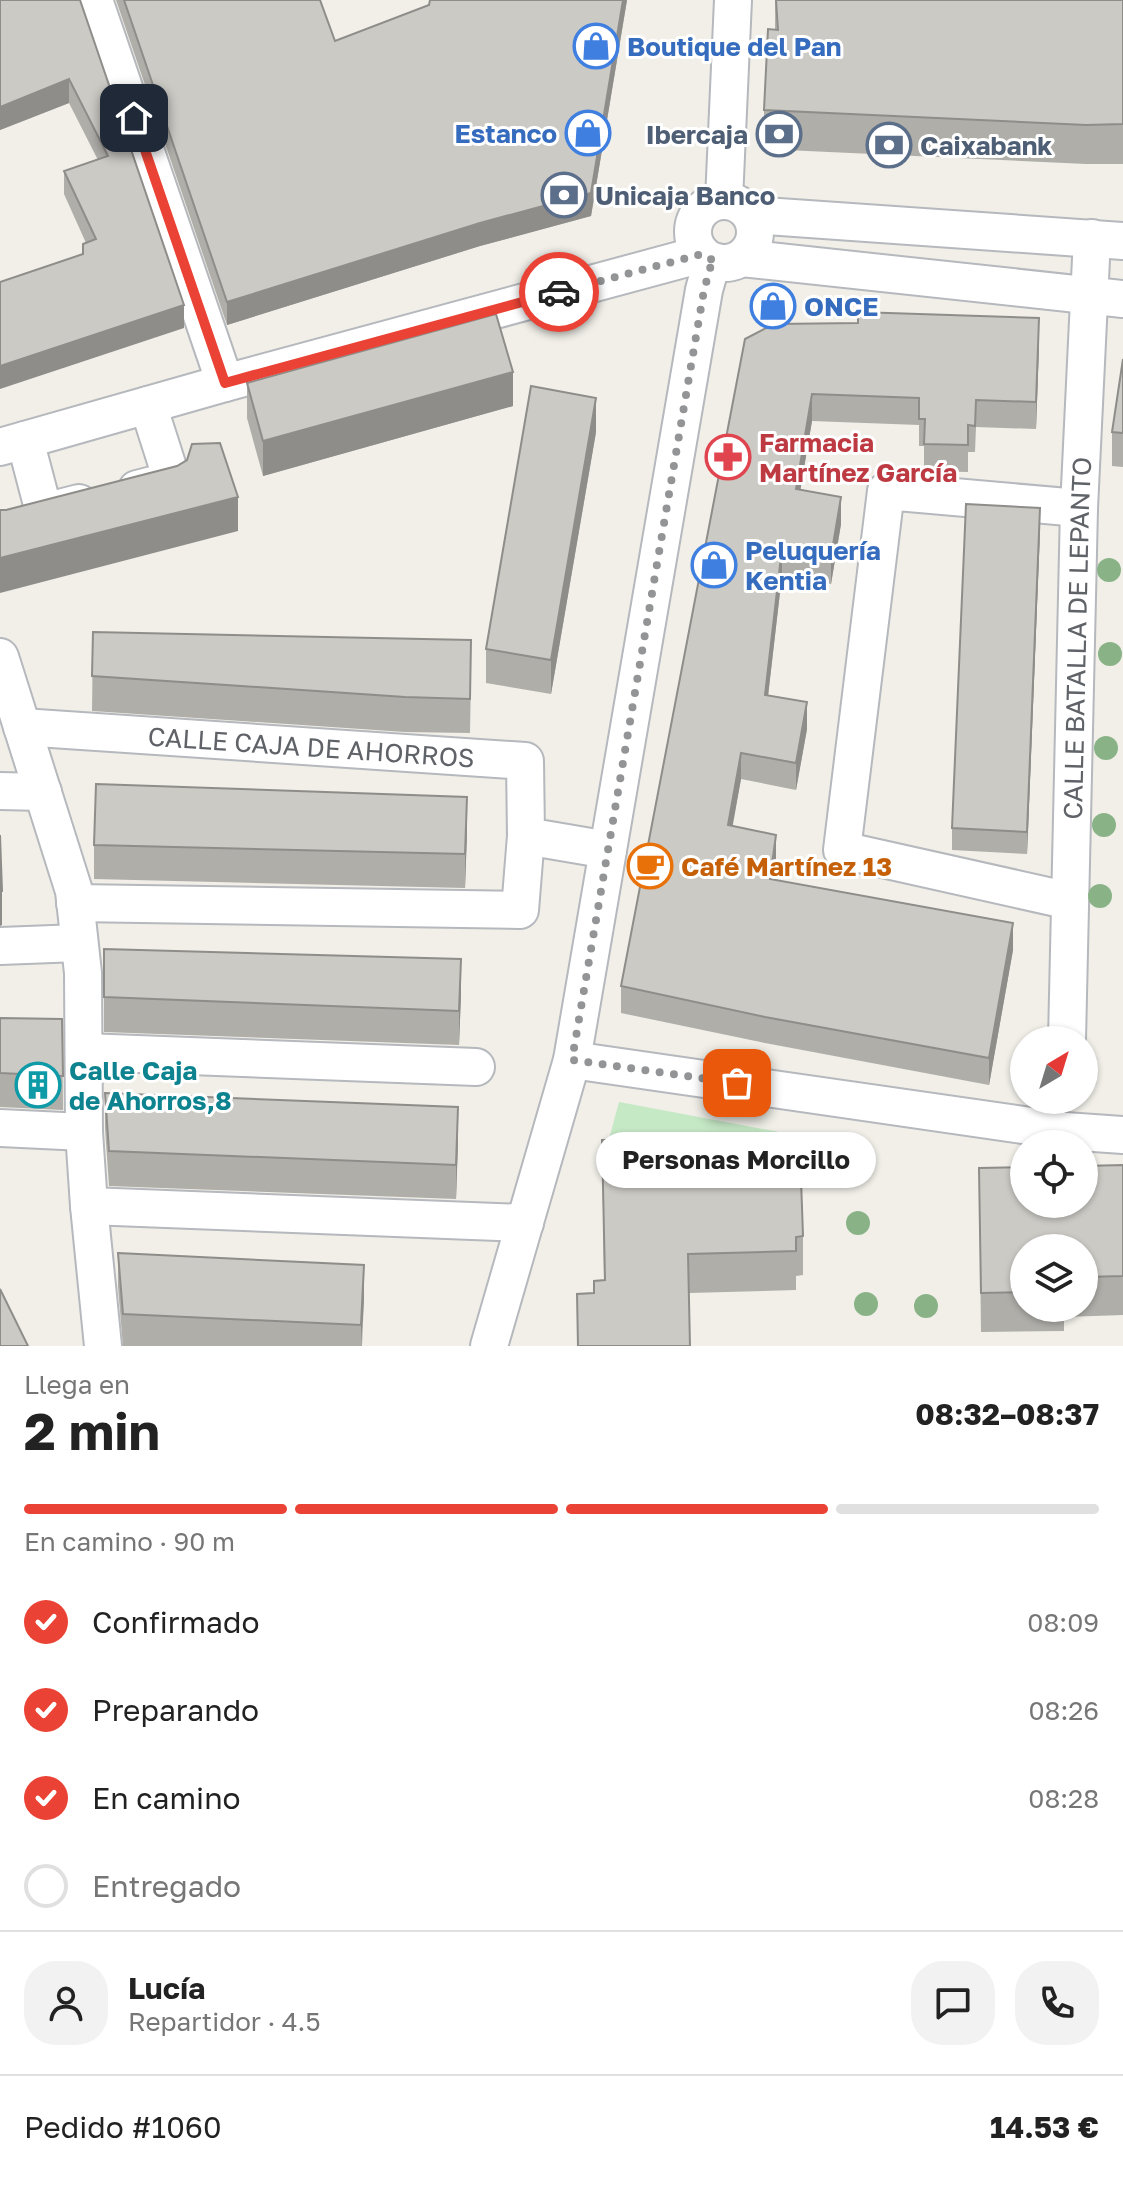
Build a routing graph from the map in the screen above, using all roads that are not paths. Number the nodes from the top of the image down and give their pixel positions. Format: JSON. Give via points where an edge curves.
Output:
{"nodes":[{"id":1,"x":94,"y":0,"type":"edge"},
{"id":2,"x":733,"y":0,"type":"edge"},
{"id":3,"x":737,"y":208,"type":"junction"},
{"id":4,"x":1107,"y":239,"type":"edge"},
{"id":5,"x":720,"y":258,"type":"junction"},
{"id":6,"x":1106,"y":297,"type":"edge"},
{"id":7,"x":225,"y":383,"type":"junction"},
{"id":8,"x":148,"y":405,"type":"junction"},
{"id":9,"x":12,"y":444,"type":"edge"},
{"id":10,"x":1079,"y":508,"type":"junction"},
{"id":11,"x":0,"y":657,"type":"edge"},
{"id":12,"x":22,"y":727,"type":"junction"},
{"id":13,"x":0,"y":791,"type":"edge"},
{"id":14,"x":43,"y":792,"type":"junction"},
{"id":15,"x":526,"y":836,"type":"junction"},
{"id":16,"x":608,"y":850,"type":"junction"},
{"id":17,"x":1070,"y":901,"type":"junction"},
{"id":18,"x":75,"y":903,"type":"junction"},
{"id":19,"x":79,"y":943,"type":"junction"},
{"id":20,"x":0,"y":946,"type":"edge"},
{"id":21,"x":1067,"y":1026,"type":"edge"},
{"id":22,"x":84,"y":1052,"type":"junction"},
{"id":23,"x":572,"y":1060,"type":"junction"},
{"id":24,"x":476,"y":1067,"type":"dead end"},
{"id":25,"x":1065,"y":1115,"type":"edge"},
{"id":26,"x":0,"y":1128,"type":"edge"},
{"id":27,"x":84,"y":1132,"type":"junction"},
{"id":28,"x":1123,"y":1135,"type":"edge"},
{"id":29,"x":89,"y":1206,"type":"junction"},
{"id":30,"x":525,"y":1223,"type":"junction"},
{"id":31,"x":103,"y":1346,"type":"edge"},
{"id":32,"x":489,"y":1346,"type":"edge"}],
"edges":[{"from":1,"to":7,"type":"street"},
{"from":2,"to":3,"type":"street","via":[[726,143]]},
{"from":3,"to":4,"type":"street"},
{"from":3,"to":5,"type":"street","via":[[756,231],[755,239],[748,253]]},
{"from":3,"to":5,"type":"street","via":[[707,206],[695,220],[694,238]]},
{"from":4,"to":6,"type":"street","name":"CALLE BATALLA DE LEPANTO"},
{"from":5,"to":6,"type":"street"},
{"from":5,"to":7,"type":"street"},
{"from":5,"to":16,"type":"street","via":[[711,265],[704,290]]},
{"from":6,"to":10,"type":"street","name":"CALLE BATALLA DE LEPANTO"},
{"from":7,"to":8,"type":"street"},
{"from":8,"to":9,"type":"street"},
{"from":8,"to":9,"type":"street","via":[[172,480],[30,516]]},
{"from":10,"to":17,"type":"street","name":"CALLE BATALLA DE LEPANTO"},
{"from":10,"to":17,"type":"street","via":[[886,491],[842,850]]},
{"from":11,"to":12,"type":"street"},
{"from":12,"to":14,"type":"street"},
{"from":12,"to":15,"type":"street","name":"CALLE CAJA DE AHORROS","via":[[525,761]]},
{"from":13,"to":14,"type":"street"},
{"from":14,"to":18,"type":"street"},
{"from":15,"to":16,"type":"street"},
{"from":15,"to":18,"type":"street","name":"CALLE CAJA DE AHORROS","via":[[520,910]]},
{"from":16,"to":23,"type":"street"},
{"from":17,"to":21,"type":"street","name":"CALLE BATALLA DE LEPANTO"},
{"from":18,"to":19,"type":"street"},
{"from":19,"to":20,"type":"street"},
{"from":19,"to":22,"type":"street"},
{"from":22,"to":24,"type":"street"},
{"from":22,"to":27,"type":"street"},
{"from":23,"to":25,"type":"street"},
{"from":23,"to":30,"type":"street"},
{"from":25,"to":28,"type":"street"},
{"from":26,"to":27,"type":"street"},
{"from":27,"to":29,"type":"street"},
{"from":29,"to":30,"type":"street"},
{"from":29,"to":31,"type":"street"},
{"from":30,"to":32,"type":"street"}]}
